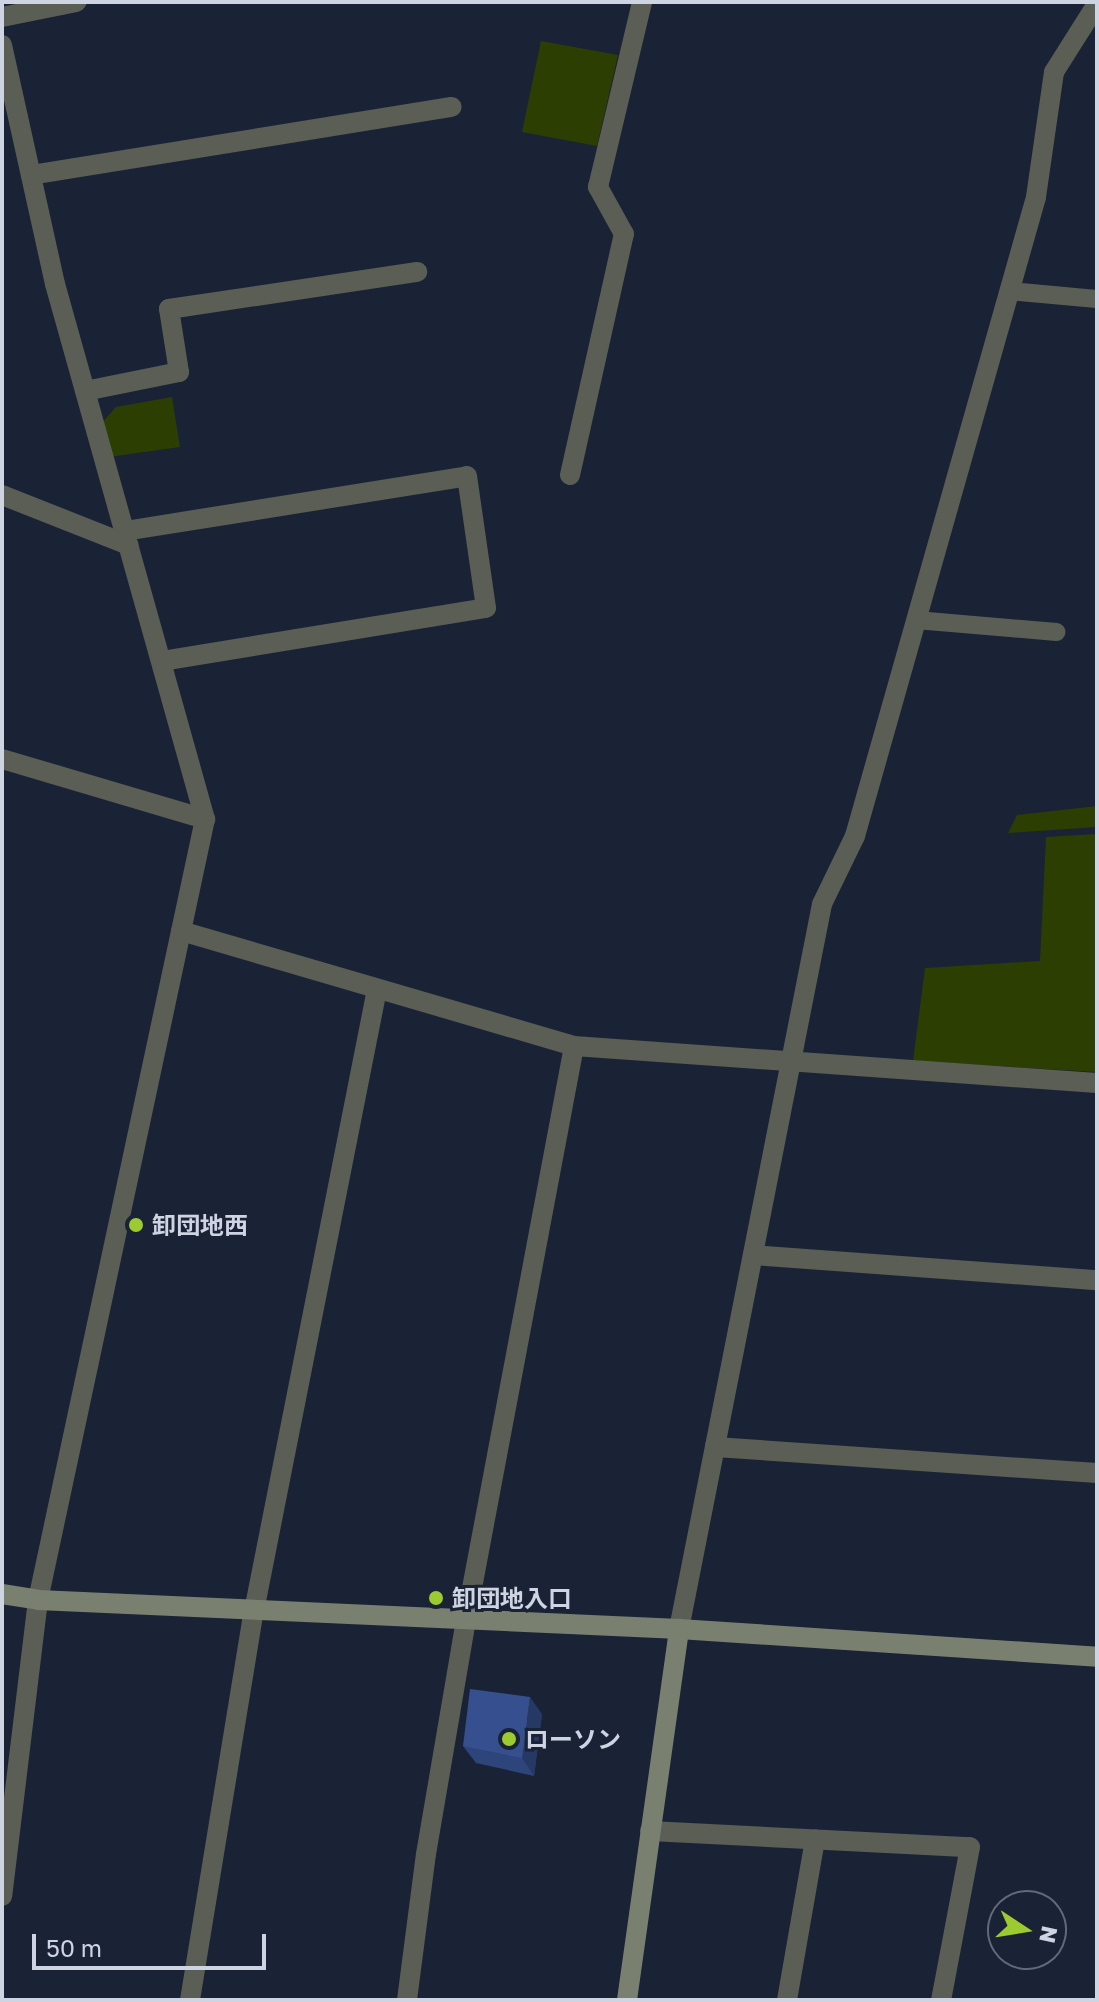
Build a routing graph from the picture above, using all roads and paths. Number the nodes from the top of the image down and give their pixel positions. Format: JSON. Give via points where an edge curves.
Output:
{"nodes":[{"id":1,"x":76,"y":2,"type":"edge"},
{"id":2,"x":642,"y":2,"type":"edge"},
{"id":3,"x":1094,"y":13,"type":"edge"},
{"id":4,"x":2,"y":17,"type":"edge"},
{"id":5,"x":2,"y":45,"type":"edge"},
{"id":6,"x":452,"y":107,"type":"dead end"},
{"id":7,"x":31,"y":175,"type":"junction"},
{"id":8,"x":417,"y":272,"type":"dead end"},
{"id":9,"x":1009,"y":291,"type":"junction"},
{"id":10,"x":1097,"y":299,"type":"edge"},
{"id":11,"x":85,"y":391,"type":"junction"},
{"id":12,"x":570,"y":475,"type":"dead end"},
{"id":13,"x":2,"y":495,"type":"edge"},
{"id":14,"x":126,"y":538,"type":"junction"},
{"id":15,"x":916,"y":620,"type":"junction"},
{"id":16,"x":1056,"y":632,"type":"dead end"},
{"id":17,"x":161,"y":661,"type":"junction"},
{"id":18,"x":2,"y":759,"type":"edge"},
{"id":19,"x":205,"y":819,"type":"junction"},
{"id":20,"x":181,"y":931,"type":"junction"},
{"id":21,"x":377,"y":989,"type":"junction"},
{"id":22,"x":574,"y":1046,"type":"junction"},
{"id":23,"x":791,"y":1065,"type":"junction"},
{"id":24,"x":1097,"y":1083,"type":"edge"},
{"id":25,"x":753,"y":1255,"type":"junction"},
{"id":26,"x":1097,"y":1280,"type":"edge"},
{"id":27,"x":715,"y":1447,"type":"junction"},
{"id":28,"x":1097,"y":1473,"type":"edge"},
{"id":29,"x":2,"y":1594,"type":"edge"},
{"id":30,"x":38,"y":1600,"type":"junction"},
{"id":31,"x":254,"y":1611,"type":"junction"},
{"id":32,"x":466,"y":1620,"type":"junction"},
{"id":33,"x":679,"y":1629,"type":"junction"},
{"id":34,"x":1097,"y":1657,"type":"edge"},
{"id":35,"x":650,"y":1831,"type":"junction"},
{"id":36,"x":815,"y":1839,"type":"junction"},
{"id":37,"x":2,"y":1896,"type":"edge"},
{"id":38,"x":190,"y":2000,"type":"edge"},
{"id":39,"x":407,"y":2000,"type":"edge"},
{"id":40,"x":627,"y":2000,"type":"edge"},
{"id":41,"x":787,"y":2000,"type":"edge"},
{"id":42,"x":941,"y":2000,"type":"edge"}],
"edges":[{"from":1,"to":4,"type":"street"},
{"from":2,"to":12,"type":"street","via":[[598,187],[624,234]]},
{"from":3,"to":9,"type":"street","via":[[1054,72],[1036,197]]},
{"from":5,"to":7,"type":"street"},
{"from":6,"to":7,"type":"street"},
{"from":7,"to":11,"type":"street"},
{"from":8,"to":11,"type":"street","via":[[169,309],[179,372]]},
{"from":9,"to":10,"type":"lane"},
{"from":9,"to":15,"type":"street"},
{"from":11,"to":14,"type":"street"},
{"from":13,"to":14,"type":"street"},
{"from":14,"to":17,"type":"street"},
{"from":14,"to":17,"type":"street","via":[[467,476],[486,608]]},
{"from":15,"to":16,"type":"lane"},
{"from":15,"to":23,"type":"street","via":[[855,836],[822,904]]},
{"from":17,"to":19,"type":"street"},
{"from":18,"to":19,"type":"street"},
{"from":19,"to":20,"type":"street"},
{"from":20,"to":21,"type":"street"},
{"from":20,"to":30,"type":"street"},
{"from":21,"to":22,"type":"street"},
{"from":21,"to":31,"type":"street"},
{"from":22,"to":23,"type":"street"},
{"from":22,"to":32,"type":"street"},
{"from":23,"to":24,"type":"street"},
{"from":23,"to":25,"type":"street"},
{"from":25,"to":26,"type":"street"},
{"from":25,"to":27,"type":"street"},
{"from":27,"to":28,"type":"street"},
{"from":27,"to":33,"type":"street"},
{"from":29,"to":30,"type":"street"},
{"from":30,"to":31,"type":"street"},
{"from":30,"to":37,"type":"street"},
{"from":31,"to":32,"type":"street"},
{"from":31,"to":38,"type":"street"},
{"from":32,"to":33,"type":"street"},
{"from":32,"to":39,"type":"street"},
{"from":33,"to":34,"type":"street"},
{"from":33,"to":35,"type":"street"},
{"from":35,"to":36,"type":"street"},
{"from":35,"to":40,"type":"street"},
{"from":36,"to":41,"type":"street"},
{"from":36,"to":42,"type":"street","via":[[970,1847]]}]}
